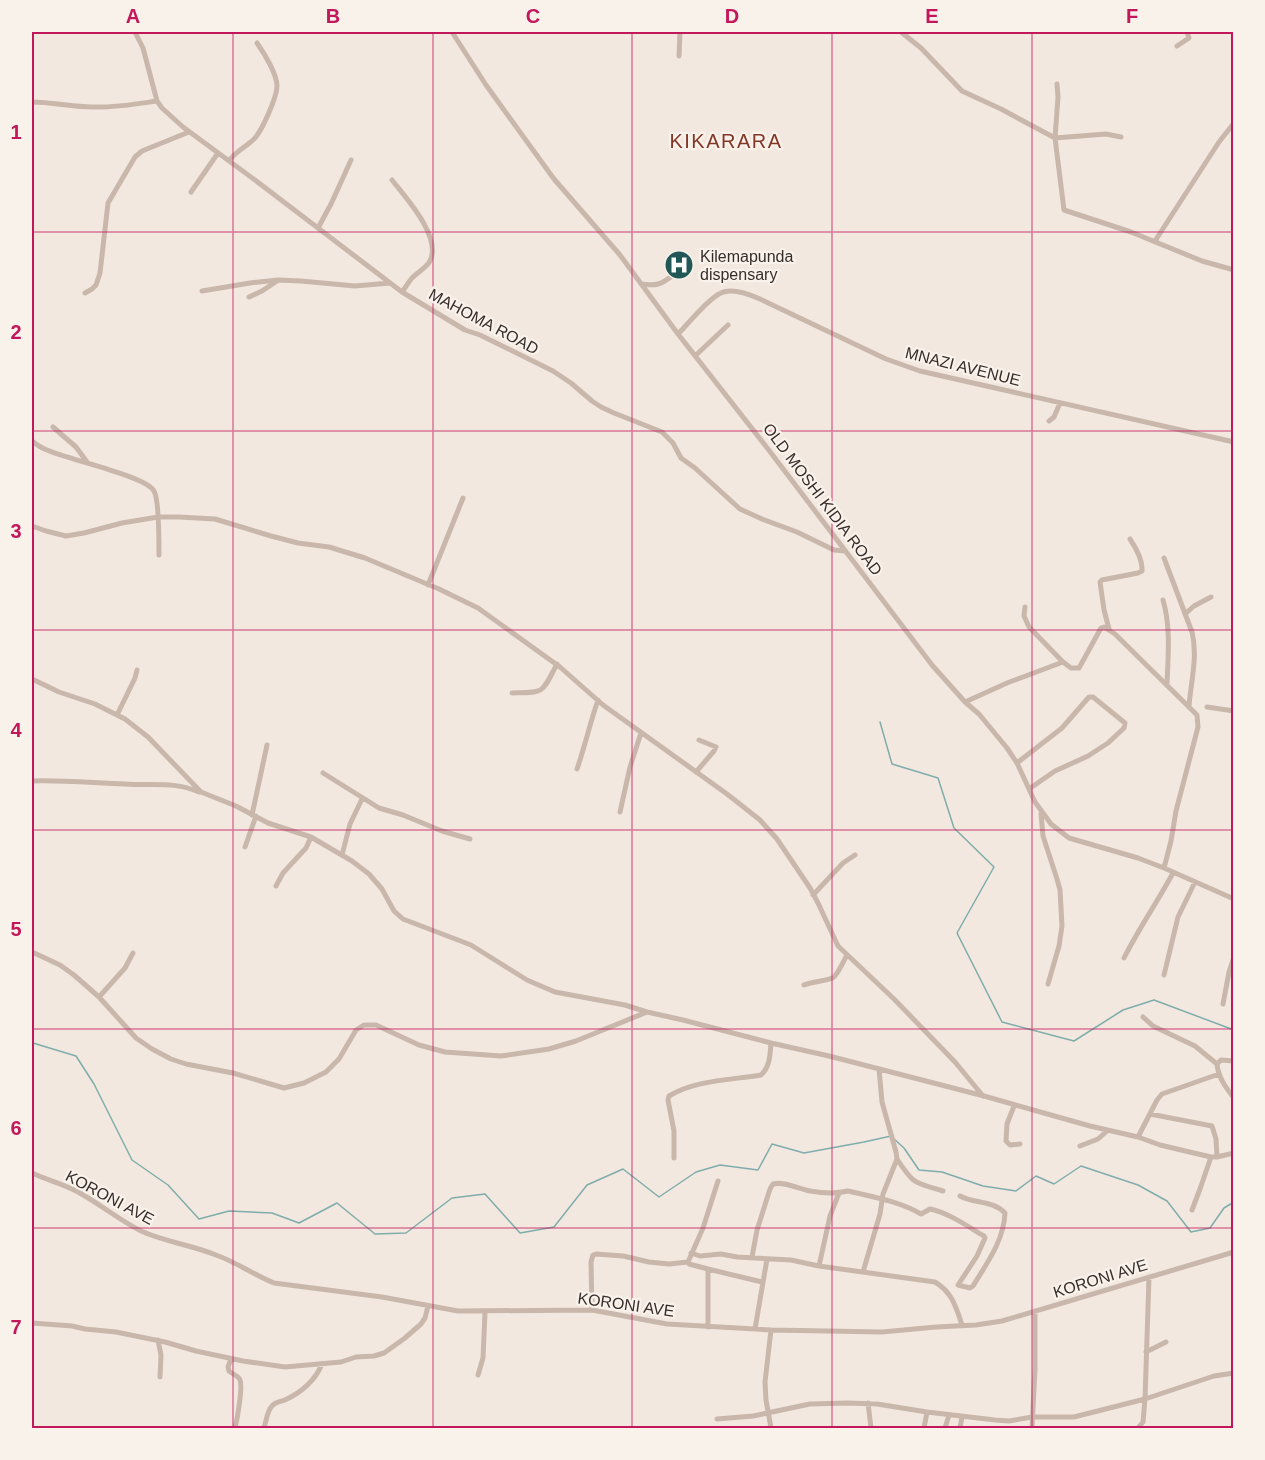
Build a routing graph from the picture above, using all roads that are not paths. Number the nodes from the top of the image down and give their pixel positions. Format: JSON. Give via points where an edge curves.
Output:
{"nodes":[{"id":1,"x":135,"y":32,"type":"edge"},
{"id":2,"x":452,"y":32,"type":"edge"},
{"id":3,"x":680,"y":32,"type":"edge"},
{"id":4,"x":903,"y":32,"type":"edge"},
{"id":5,"x":1187,"y":32,"type":"edge"},
{"id":6,"x":256,"y":43,"type":"dead end"},
{"id":7,"x":1177,"y":46,"type":"dead end"},
{"id":8,"x":679,"y":56,"type":"dead end"},
{"id":9,"x":1057,"y":84,"type":"dead end"},
{"id":10,"x":158,"y":101,"type":"junction"},
{"id":11,"x":32,"y":102,"type":"edge"},
{"id":12,"x":1233,"y":123,"type":"edge"},
{"id":13,"x":189,"y":132,"type":"junction"},
{"id":14,"x":1120,"y":137,"type":"dead end"},
{"id":15,"x":1054,"y":138,"type":"junction"},
{"id":16,"x":218,"y":153,"type":"junction"},
{"id":17,"x":351,"y":160,"type":"dead end"},
{"id":18,"x":229,"y":161,"type":"junction"},
{"id":19,"x":392,"y":180,"type":"dead end"},
{"id":20,"x":191,"y":192,"type":"dead end"},
{"id":21,"x":318,"y":228,"type":"junction"},
{"id":22,"x":1155,"y":242,"type":"junction"},
{"id":23,"x":1233,"y":270,"type":"edge"},
{"id":24,"x":673,"y":275,"type":"dead end"},
{"id":25,"x":278,"y":280,"type":"junction"},
{"id":26,"x":390,"y":283,"type":"junction"},
{"id":27,"x":640,"y":284,"type":"junction"},
{"id":28,"x":202,"y":291,"type":"dead end"},
{"id":29,"x":402,"y":292,"type":"junction"},
{"id":30,"x":85,"y":293,"type":"dead end"},
{"id":31,"x":249,"y":297,"type":"dead end"},
{"id":32,"x":728,"y":325,"type":"dead end"},
{"id":33,"x":678,"y":334,"type":"junction"},
{"id":34,"x":695,"y":356,"type":"junction"},
{"id":35,"x":1060,"y":403,"type":"junction"},
{"id":36,"x":1049,"y":421,"type":"dead end"},
{"id":37,"x":54,"y":426,"type":"dead end"},
{"id":38,"x":32,"y":441,"type":"edge"},
{"id":39,"x":1233,"y":442,"type":"edge"},
{"id":40,"x":87,"y":462,"type":"junction"},
{"id":41,"x":463,"y":498,"type":"dead end"},
{"id":42,"x":158,"y":517,"type":"junction"},
{"id":43,"x":32,"y":525,"type":"edge"},
{"id":44,"x":1130,"y":539,"type":"dead end"},
{"id":45,"x":845,"y":551,"type":"junction"},
{"id":46,"x":159,"y":555,"type":"dead end"},
{"id":47,"x":1164,"y":558,"type":"dead end"},
{"id":48,"x":428,"y":585,"type":"junction"},
{"id":49,"x":1211,"y":597,"type":"dead end"},
{"id":50,"x":1162,"y":600,"type":"dead end"},
{"id":51,"x":1025,"y":607,"type":"dead end"},
{"id":52,"x":1185,"y":614,"type":"junction"},
{"id":53,"x":1109,"y":629,"type":"junction"},
{"id":54,"x":1063,"y":662,"type":"junction"},
{"id":55,"x":557,"y":664,"type":"junction"},
{"id":56,"x":137,"y":670,"type":"dead end"},
{"id":57,"x":32,"y":679,"type":"edge"},
{"id":58,"x":1167,"y":684,"type":"junction"},
{"id":59,"x":512,"y":693,"type":"dead end"},
{"id":60,"x":598,"y":700,"type":"junction"},
{"id":61,"x":965,"y":702,"type":"junction"},
{"id":62,"x":1189,"y":706,"type":"junction"},
{"id":63,"x":1207,"y":707,"type":"dead end"},
{"id":64,"x":1233,"y":711,"type":"edge"},
{"id":65,"x":117,"y":715,"type":"junction"},
{"id":66,"x":641,"y":733,"type":"junction"},
{"id":67,"x":699,"y":740,"type":"dead end"},
{"id":68,"x":267,"y":745,"type":"dead end"},
{"id":69,"x":1017,"y":763,"type":"junction"},
{"id":70,"x":576,"y":769,"type":"dead end"},
{"id":71,"x":696,"y":772,"type":"junction"},
{"id":72,"x":323,"y":773,"type":"dead end"},
{"id":73,"x":32,"y":781,"type":"edge"},
{"id":74,"x":1029,"y":789,"type":"junction"},
{"id":75,"x":201,"y":792,"type":"junction"},
{"id":76,"x":362,"y":799,"type":"junction"},
{"id":77,"x":620,"y":812,"type":"dead end"},
{"id":78,"x":1041,"y":812,"type":"junction"},
{"id":79,"x":254,"y":816,"type":"junction"},
{"id":80,"x":311,"y":837,"type":"junction"},
{"id":81,"x":470,"y":839,"type":"dead end"},
{"id":82,"x":245,"y":847,"type":"dead end"},
{"id":83,"x":342,"y":855,"type":"junction"},
{"id":84,"x":855,"y":855,"type":"dead end"},
{"id":85,"x":1164,"y":868,"type":"junction"},
{"id":86,"x":1173,"y":873,"type":"junction"},
{"id":87,"x":1194,"y":882,"type":"junction"},
{"id":88,"x":276,"y":886,"type":"dead end"},
{"id":89,"x":1233,"y":890,"type":"edge"},
{"id":90,"x":813,"y":895,"type":"junction"},
{"id":91,"x":1232,"y":899,"type":"edge"},
{"id":92,"x":32,"y":952,"type":"edge"},
{"id":93,"x":133,"y":953,"type":"dead end"},
{"id":94,"x":847,"y":955,"type":"junction"},
{"id":95,"x":1233,"y":957,"type":"edge"},
{"id":96,"x":1124,"y":958,"type":"dead end"},
{"id":97,"x":1164,"y":975,"type":"dead end"},
{"id":98,"x":1048,"y":984,"type":"dead end"},
{"id":99,"x":804,"y":985,"type":"dead end"},
{"id":100,"x":99,"y":997,"type":"junction"},
{"id":101,"x":1223,"y":1004,"type":"dead end"},
{"id":102,"x":647,"y":1012,"type":"junction"},
{"id":103,"x":1143,"y":1017,"type":"dead end"},
{"id":104,"x":771,"y":1043,"type":"junction"},
{"id":105,"x":1233,"y":1061,"type":"edge"},
{"id":106,"x":1217,"y":1064,"type":"junction"},
{"id":107,"x":879,"y":1069,"type":"junction"},
{"id":108,"x":1219,"y":1074,"type":"junction"},
{"id":109,"x":984,"y":1096,"type":"junction"},
{"id":110,"x":1233,"y":1098,"type":"edge"},
{"id":111,"x":1014,"y":1106,"type":"junction"},
{"id":112,"x":1150,"y":1114,"type":"junction"},
{"id":113,"x":1107,"y":1131,"type":"junction"},
{"id":114,"x":1138,"y":1137,"type":"junction"},
{"id":115,"x":1020,"y":1143,"type":"dead end"},
{"id":116,"x":1080,"y":1146,"type":"dead end"},
{"id":117,"x":1233,"y":1153,"type":"edge"},
{"id":118,"x":1214,"y":1157,"type":"junction"},
{"id":119,"x":674,"y":1158,"type":"dead end"},
{"id":120,"x":897,"y":1159,"type":"junction"},
{"id":121,"x":32,"y":1173,"type":"edge"},
{"id":122,"x":718,"y":1180,"type":"dead end"},
{"id":123,"x":943,"y":1191,"type":"dead end"},
{"id":124,"x":839,"y":1193,"type":"junction"},
{"id":125,"x":960,"y":1196,"type":"dead end"},
{"id":126,"x":882,"y":1199,"type":"junction"},
{"id":127,"x":1192,"y":1210,"type":"dead end"},
{"id":128,"x":1233,"y":1252,"type":"edge"},
{"id":129,"x":691,"y":1253,"type":"junction"},
{"id":130,"x":752,"y":1257,"type":"junction"},
{"id":131,"x":767,"y":1259,"type":"junction"},
{"id":132,"x":688,"y":1262,"type":"junction"},
{"id":133,"x":819,"y":1266,"type":"junction"},
{"id":134,"x":708,"y":1269,"type":"junction"},
{"id":135,"x":863,"y":1272,"type":"junction"},
{"id":136,"x":1149,"y":1277,"type":"junction"},
{"id":137,"x":762,"y":1282,"type":"junction"},
{"id":138,"x":428,"y":1306,"type":"junction"},
{"id":139,"x":592,"y":1310,"type":"junction"},
{"id":140,"x":1035,"y":1311,"type":"junction"},
{"id":141,"x":485,"y":1312,"type":"junction"},
{"id":142,"x":32,"y":1323,"type":"edge"},
{"id":143,"x":962,"y":1325,"type":"junction"},
{"id":144,"x":708,"y":1327,"type":"junction"},
{"id":145,"x":755,"y":1329,"type":"junction"},
{"id":146,"x":771,"y":1330,"type":"junction"},
{"id":147,"x":158,"y":1340,"type":"junction"},
{"id":148,"x":1166,"y":1342,"type":"dead end"},
{"id":149,"x":1146,"y":1352,"type":"junction"},
{"id":150,"x":231,"y":1359,"type":"junction"},
{"id":151,"x":322,"y":1364,"type":"junction"},
{"id":152,"x":1233,"y":1372,"type":"edge"},
{"id":153,"x":478,"y":1375,"type":"dead end"},
{"id":154,"x":160,"y":1377,"type":"dead end"},
{"id":155,"x":1145,"y":1399,"type":"junction"},
{"id":156,"x":868,"y":1403,"type":"junction"},
{"id":157,"x":927,"y":1412,"type":"junction"},
{"id":158,"x":768,"y":1413,"type":"junction"},
{"id":159,"x":949,"y":1415,"type":"junction"},
{"id":160,"x":962,"y":1417,"type":"junction"},
{"id":161,"x":1032,"y":1417,"type":"junction"},
{"id":162,"x":717,"y":1419,"type":"dead end"},
{"id":163,"x":995,"y":1420,"type":"junction"},
{"id":164,"x":235,"y":1428,"type":"edge"},
{"id":165,"x":264,"y":1428,"type":"edge"},
{"id":166,"x":771,"y":1428,"type":"edge"},
{"id":167,"x":872,"y":1428,"type":"edge"},
{"id":168,"x":924,"y":1428,"type":"edge"},
{"id":169,"x":945,"y":1428,"type":"edge"},
{"id":170,"x":960,"y":1428,"type":"edge"},
{"id":171,"x":995,"y":1428,"type":"edge"},
{"id":172,"x":1032,"y":1428,"type":"edge"},
{"id":173,"x":1138,"y":1428,"type":"edge"}],
"edges":[{"from":1,"to":10,"type":"street","name":"MAHOMA ROAD"},
{"from":2,"to":27,"type":"street","name":"OLD MOSHI KIDIA ROAD","via":[[554,179]]},
{"from":3,"to":8,"type":"street"},
{"from":4,"to":15,"type":"street","via":[[962,91]]},
{"from":5,"to":7,"type":"street","via":[[1189,38]]},
{"from":6,"to":18,"type":"street","via":[[275,78],[276,92],[257,135]]},
{"from":9,"to":15,"type":"street"},
{"from":10,"to":11,"type":"street","via":[[91,107]]},
{"from":10,"to":13,"type":"street","name":"MAHOMA ROAD"},
{"from":12,"to":22,"type":"street"},
{"from":13,"to":16,"type":"street","name":"MAHOMA ROAD"},
{"from":13,"to":30,"type":"street","via":[[135,157],[108,203],[100,273],[96,285]]},
{"from":14,"to":15,"type":"street","via":[[1106,134]]},
{"from":15,"to":22,"type":"street","via":[[1064,210]]},
{"from":16,"to":18,"type":"street","name":"MAHOMA ROAD"},
{"from":16,"to":20,"type":"street"},
{"from":17,"to":21,"type":"street"},
{"from":18,"to":21,"type":"street","name":"MAHOMA ROAD"},
{"from":19,"to":29,"type":"street","via":[[421,219],[432,245],[429,262]]},
{"from":21,"to":26,"type":"street","name":"MAHOMA ROAD"},
{"from":22,"to":23,"type":"street"},
{"from":24,"to":27,"type":"street","via":[[656,285]]},
{"from":25,"to":26,"type":"street","via":[[355,286]]},
{"from":25,"to":28,"type":"street"},
{"from":25,"to":31,"type":"street"},
{"from":26,"to":29,"type":"street","name":"MAHOMA ROAD"},
{"from":27,"to":33,"type":"street","name":"OLD MOSHI KIDIA ROAD"},
{"from":29,"to":45,"type":"street","name":"MAHOMA ROAD","via":[[465,330],[553,371],[614,414],[662,432],[681,458],[740,509],[834,550]]},
{"from":32,"to":34,"type":"street"},
{"from":33,"to":34,"type":"street","name":"OLD MOSHI KIDIA ROAD"},
{"from":33,"to":35,"type":"street","name":"MNAZI AVENUE","via":[[719,294],[741,293],[760,298],[909,367]]},
{"from":34,"to":45,"type":"street","name":"OLD MOSHI KIDIA ROAD"},
{"from":35,"to":36,"type":"street"},
{"from":35,"to":39,"type":"street","name":"MNAZI AVENUE"},
{"from":37,"to":40,"type":"street"},
{"from":38,"to":40,"type":"street","via":[[56,454]]},
{"from":40,"to":42,"type":"street","via":[[150,486],[156,495]]},
{"from":41,"to":48,"type":"street"},
{"from":42,"to":43,"type":"street","via":[[74,535],[56,534]]},
{"from":42,"to":46,"type":"street"},
{"from":42,"to":48,"type":"street","via":[[214,519],[298,543],[329,547]]},
{"from":44,"to":53,"type":"street","via":[[1142,571],[1100,582]]},
{"from":45,"to":61,"type":"street","name":"OLD MOSHI KIDIA ROAD"},
{"from":47,"to":52,"type":"street"},
{"from":48,"to":55,"type":"street","via":[[478,608]]},
{"from":49,"to":52,"type":"street"},
{"from":50,"to":58,"type":"street","via":[[1168,632]]},
{"from":51,"to":54,"type":"street","via":[[1029,627]]},
{"from":52,"to":62,"type":"street","via":[[1195,650]]},
{"from":53,"to":54,"type":"street","via":[[1101,628],[1079,668]]},
{"from":53,"to":58,"type":"street"},
{"from":54,"to":61,"type":"street"},
{"from":55,"to":59,"type":"street","via":[[542,690]]},
{"from":55,"to":60,"type":"street"},
{"from":56,"to":65,"type":"street"},
{"from":57,"to":65,"type":"street"},
{"from":58,"to":62,"type":"street"},
{"from":60,"to":66,"type":"street"},
{"from":60,"to":70,"type":"street"},
{"from":61,"to":69,"type":"street","name":"OLD MOSHI KIDIA ROAD"},
{"from":62,"to":85,"type":"street","via":[[1197,715],[1198,727]]},
{"from":63,"to":64,"type":"street"},
{"from":65,"to":75,"type":"street","via":[[148,737]]},
{"from":66,"to":71,"type":"street"},
{"from":66,"to":77,"type":"street"},
{"from":67,"to":71,"type":"street","via":[[716,747]]},
{"from":68,"to":79,"type":"street"},
{"from":69,"to":74,"type":"street","name":"OLD MOSHI KIDIA ROAD"},
{"from":69,"to":74,"type":"street","via":[[1062,728],[1089,697],[1125,723],[1108,743]]},
{"from":71,"to":90,"type":"street","via":[[760,820]]},
{"from":72,"to":76,"type":"street"},
{"from":73,"to":75,"type":"street","via":[[171,784]]},
{"from":74,"to":78,"type":"street","name":"OLD MOSHI KIDIA ROAD"},
{"from":75,"to":79,"type":"street"},
{"from":76,"to":81,"type":"street"},
{"from":76,"to":83,"type":"street"},
{"from":78,"to":85,"type":"street","name":"OLD MOSHI KIDIA ROAD","via":[[1069,838]]},
{"from":78,"to":98,"type":"street","via":[[1042,831],[1058,879],[1062,926]]},
{"from":79,"to":80,"type":"street"},
{"from":79,"to":82,"type":"street"},
{"from":80,"to":83,"type":"street"},
{"from":80,"to":88,"type":"street"},
{"from":83,"to":102,"type":"street","via":[[369,874],[403,919],[471,945],[527,980],[555,992]]},
{"from":84,"to":90,"type":"street"},
{"from":85,"to":86,"type":"street","name":"OLD MOSHI KIDIA ROAD"},
{"from":86,"to":87,"type":"street","name":"OLD MOSHI KIDIA ROAD"},
{"from":86,"to":96,"type":"street"},
{"from":87,"to":91,"type":"street","name":"OLD MOSHI KIDIA ROAD"},
{"from":87,"to":97,"type":"street","via":[[1178,917]]},
{"from":89,"to":91,"type":"street"},
{"from":90,"to":94,"type":"street","via":[[834,940]]},
{"from":92,"to":100,"type":"street","via":[[60,965]]},
{"from":93,"to":100,"type":"street"},
{"from":94,"to":99,"type":"street","via":[[833,978]]},
{"from":94,"to":109,"type":"street","via":[[894,999]]},
{"from":95,"to":101,"type":"street"},
{"from":100,"to":102,"type":"street","via":[[143,1044],[171,1059],[284,1088],[326,1072],[339,1059],[354,1032],[364,1025],[376,1025],[427,1048],[501,1056],[576,1041]]},
{"from":102,"to":104,"type":"street"},
{"from":103,"to":106,"type":"street"},
{"from":104,"to":107,"type":"street"},
{"from":104,"to":119,"type":"street","via":[[769,1064],[761,1075],[698,1085],[669,1096]]},
{"from":105,"to":106,"type":"street","via":[[1221,1060]]},
{"from":106,"to":108,"type":"street"},
{"from":107,"to":109,"type":"street"},
{"from":107,"to":120,"type":"street","via":[[882,1102]]},
{"from":108,"to":110,"type":"street"},
{"from":108,"to":112,"type":"street","via":[[1162,1094]]},
{"from":109,"to":111,"type":"street"},
{"from":111,"to":113,"type":"street"},
{"from":111,"to":115,"type":"street","via":[[1006,1142]]},
{"from":112,"to":114,"type":"street"},
{"from":112,"to":118,"type":"street","via":[[1212,1126],[1216,1139]]},
{"from":113,"to":114,"type":"street"},
{"from":113,"to":116,"type":"street"},
{"from":114,"to":118,"type":"street"},
{"from":117,"to":118,"type":"street"},
{"from":118,"to":127,"type":"street"},
{"from":120,"to":123,"type":"street","via":[[916,1183]]},
{"from":120,"to":126,"type":"street"},
{"from":121,"to":138,"type":"street","name":"KORONI AVE","via":[[75,1190],[141,1231],[223,1257],[261,1278]]},
{"from":122,"to":129,"type":"street"},
{"from":124,"to":126,"type":"street","via":[[848,1191]]},
{"from":124,"to":130,"type":"street","via":[[773,1184]]},
{"from":124,"to":133,"type":"street"},
{"from":125,"to":126,"type":"street","via":[[996,1205],[1005,1216],[996,1248],[969,1288],[958,1285],[985,1236],[942,1212],[930,1209],[921,1214]]},
{"from":126,"to":135,"type":"street"},
{"from":128,"to":136,"type":"street","name":"KORONI AVE"},
{"from":129,"to":130,"type":"street"},
{"from":129,"to":132,"type":"street"},
{"from":130,"to":131,"type":"street"},
{"from":131,"to":133,"type":"street"},
{"from":131,"to":137,"type":"street"},
{"from":132,"to":134,"type":"street"},
{"from":132,"to":139,"type":"street","via":[[593,1255]]},
{"from":133,"to":135,"type":"street"},
{"from":134,"to":137,"type":"street"},
{"from":134,"to":144,"type":"street"},
{"from":135,"to":143,"type":"street","via":[[935,1282],[949,1294]]},
{"from":136,"to":140,"type":"street","name":"KORONI AVE"},
{"from":136,"to":149,"type":"street"},
{"from":137,"to":145,"type":"street"},
{"from":138,"to":141,"type":"street","name":"KORONI AVE"},
{"from":138,"to":151,"type":"street","via":[[421,1324],[384,1353]]},
{"from":139,"to":141,"type":"street","name":"KORONI AVE"},
{"from":139,"to":144,"type":"street","name":"KORONI AVE"},
{"from":140,"to":143,"type":"street","name":"KORONI AVE","via":[[994,1322]]},
{"from":140,"to":161,"type":"street"},
{"from":141,"to":153,"type":"street","via":[[483,1358]]},
{"from":142,"to":147,"type":"street"},
{"from":143,"to":146,"type":"street","name":"KORONI AVE","via":[[871,1332]]},
{"from":144,"to":145,"type":"street","name":"KORONI AVE"},
{"from":145,"to":146,"type":"street","name":"KORONI AVE"},
{"from":146,"to":158,"type":"street","via":[[765,1382]]},
{"from":147,"to":150,"type":"street"},
{"from":147,"to":154,"type":"street"},
{"from":148,"to":149,"type":"street"},
{"from":149,"to":155,"type":"street"},
{"from":150,"to":151,"type":"street","via":[[280,1366]]},
{"from":150,"to":164,"type":"street","via":[[229,1371],[241,1381]]},
{"from":151,"to":165,"type":"street","via":[[307,1386],[271,1406]]},
{"from":152,"to":155,"type":"street"},
{"from":155,"to":161,"type":"street","via":[[1077,1417]]},
{"from":155,"to":173,"type":"street","via":[[1143,1422]]},
{"from":156,"to":157,"type":"street"},
{"from":156,"to":158,"type":"street","via":[[810,1404]]},
{"from":156,"to":167,"type":"street"},
{"from":157,"to":159,"type":"street"},
{"from":157,"to":168,"type":"street"},
{"from":158,"to":162,"type":"street"},
{"from":158,"to":166,"type":"street"},
{"from":159,"to":160,"type":"street"},
{"from":159,"to":169,"type":"street"},
{"from":160,"to":163,"type":"street"},
{"from":160,"to":170,"type":"street"},
{"from":161,"to":163,"type":"street"},
{"from":161,"to":172,"type":"street"},
{"from":163,"to":171,"type":"street"}]}
